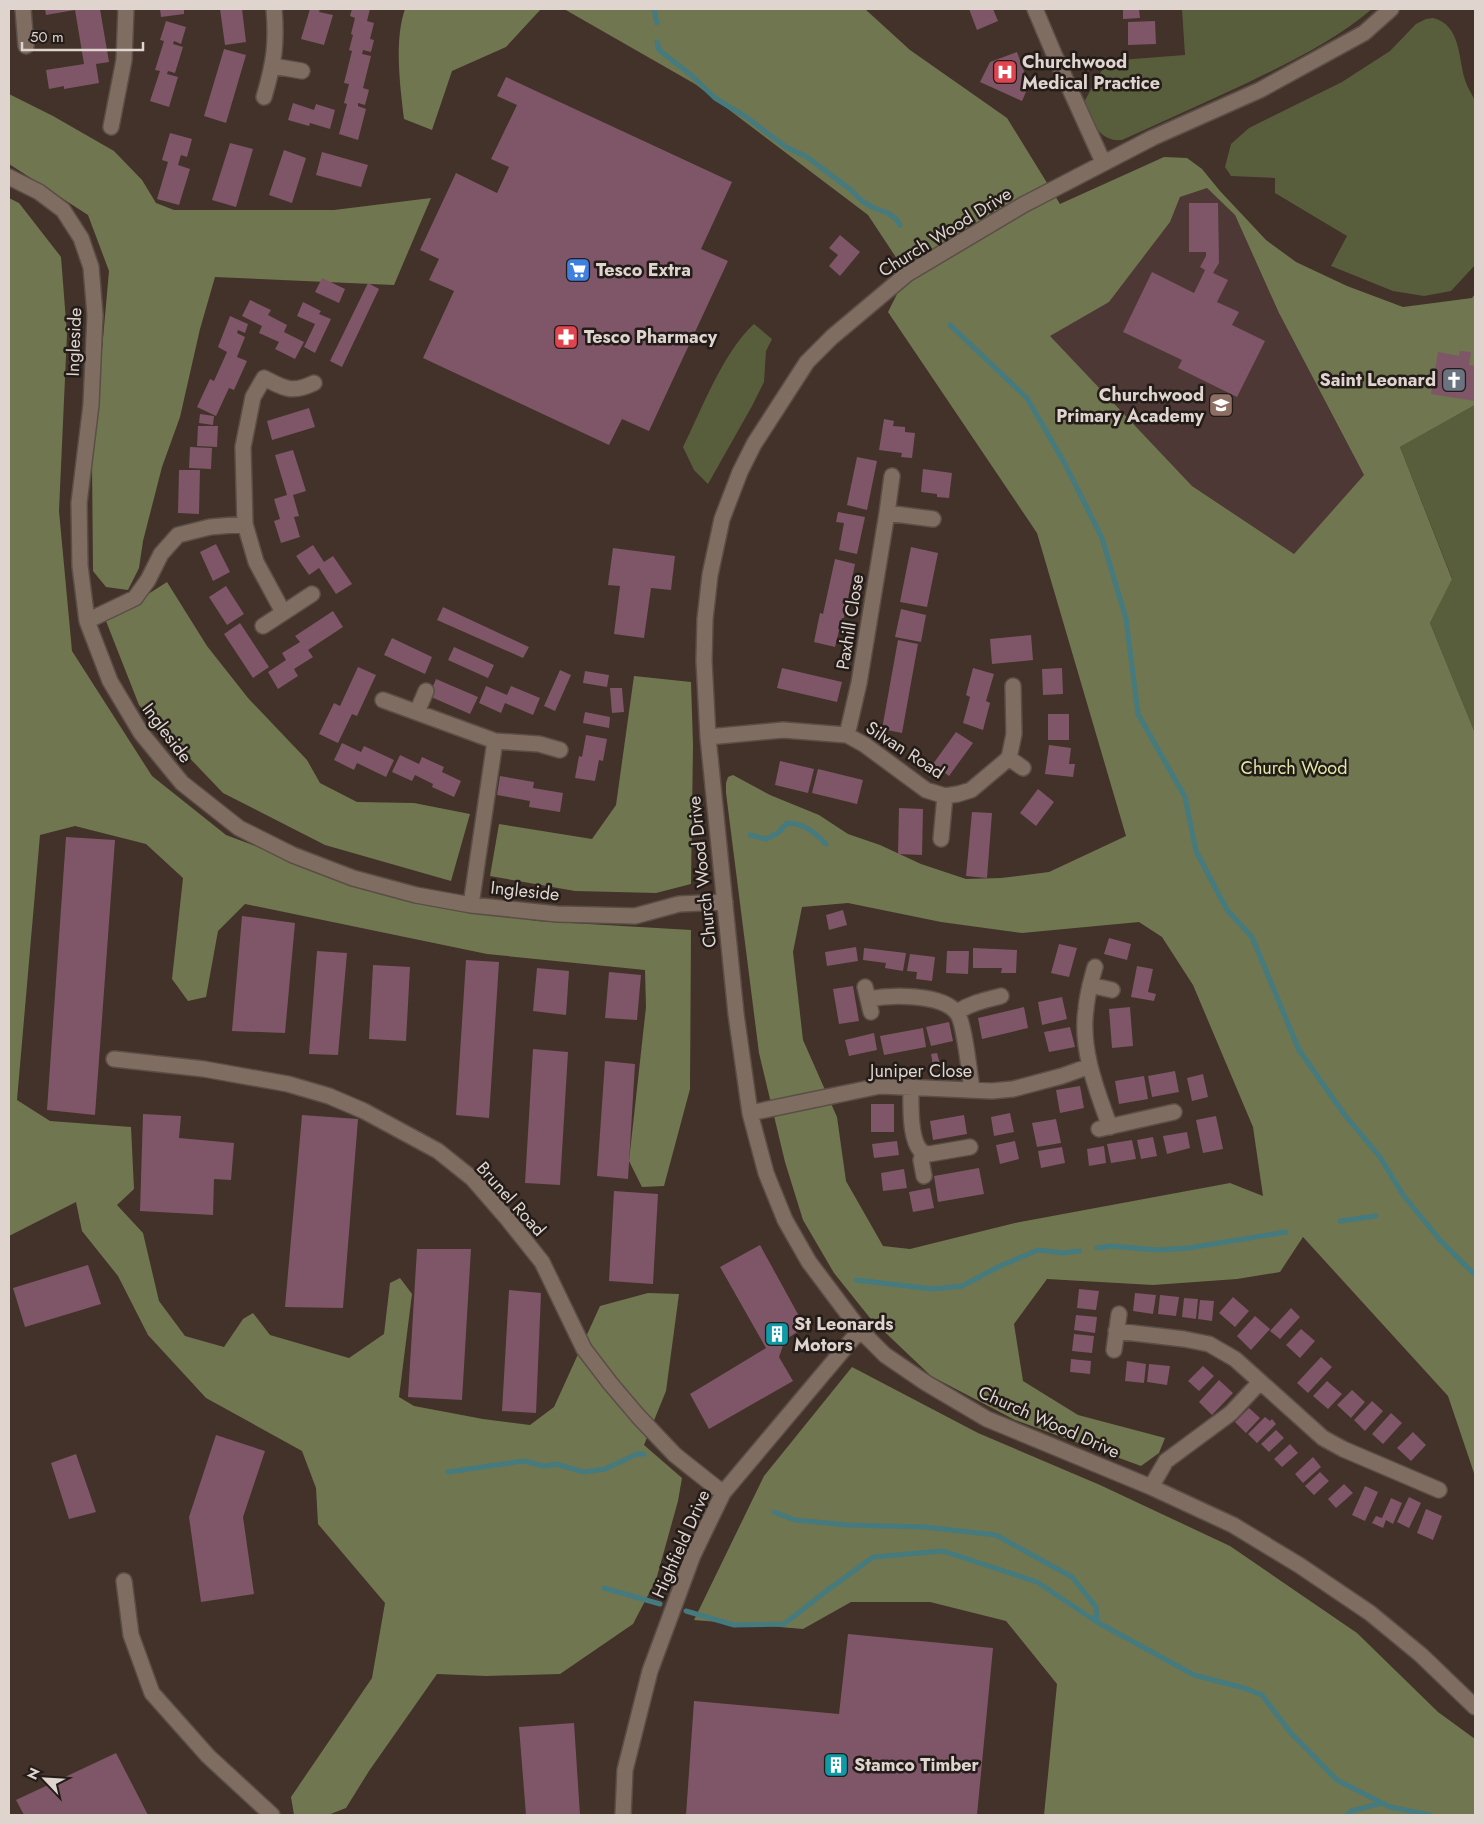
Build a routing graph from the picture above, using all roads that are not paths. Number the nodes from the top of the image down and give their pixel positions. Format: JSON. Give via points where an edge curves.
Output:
{"nodes":[{"id":1,"x":23,"y":9,"type":"edge"},
{"id":2,"x":126,"y":9,"type":"edge"},
{"id":3,"x":274,"y":9,"type":"edge"},
{"id":4,"x":1035,"y":9,"type":"edge"},
{"id":5,"x":1391,"y":9,"type":"edge"},
{"id":6,"x":26,"y":46,"type":"dead end"},
{"id":7,"x":273,"y":66,"type":"junction"},
{"id":8,"x":302,"y":71,"type":"dead end"},
{"id":9,"x":264,"y":97,"type":"dead end"},
{"id":10,"x":111,"y":128,"type":"dead end"},
{"id":11,"x":1103,"y":162,"type":"junction"},
{"id":12,"x":9,"y":177,"type":"edge"},
{"id":13,"x":314,"y":383,"type":"dead end"},
{"id":14,"x":892,"y":476,"type":"dead end"},
{"id":15,"x":887,"y":514,"type":"junction"},
{"id":16,"x":933,"y":519,"type":"dead end"},
{"id":17,"x":245,"y":524,"type":"junction"},
{"id":18,"x":312,"y":594,"type":"dead end"},
{"id":19,"x":283,"y":612,"type":"junction"},
{"id":20,"x":87,"y":621,"type":"junction"},
{"id":21,"x":263,"y":626,"type":"dead end"},
{"id":22,"x":1013,"y":686,"type":"dead end"},
{"id":23,"x":426,"y":691,"type":"dead end"},
{"id":24,"x":383,"y":700,"type":"dead end"},
{"id":25,"x":417,"y":712,"type":"junction"},
{"id":26,"x":847,"y":735,"type":"junction"},
{"id":27,"x":708,"y":737,"type":"junction"},
{"id":28,"x":495,"y":741,"type":"junction"},
{"id":29,"x":560,"y":750,"type":"dead end"},
{"id":30,"x":1009,"y":758,"type":"junction"},
{"id":31,"x":1024,"y":768,"type":"dead end"},
{"id":32,"x":945,"y":796,"type":"junction"},
{"id":33,"x":941,"y":839,"type":"dead end"},
{"id":34,"x":725,"y":902,"type":"junction"},
{"id":35,"x":471,"y":905,"type":"junction"},
{"id":36,"x":1095,"y":968,"type":"dead end"},
{"id":37,"x":1090,"y":985,"type":"junction"},
{"id":38,"x":1112,"y":990,"type":"dead end"},
{"id":39,"x":1002,"y":996,"type":"dead end"},
{"id":40,"x":868,"y":1000,"type":"dead end"},
{"id":41,"x":957,"y":1012,"type":"junction"},
{"id":42,"x":114,"y":1059,"type":"dead end"},
{"id":43,"x":1090,"y":1066,"type":"junction"},
{"id":44,"x":911,"y":1087,"type":"junction"},
{"id":45,"x":972,"y":1090,"type":"junction"},
{"id":46,"x":1174,"y":1112,"type":"dead end"},
{"id":47,"x":750,"y":1113,"type":"junction"},
{"id":48,"x":970,"y":1147,"type":"dead end"},
{"id":49,"x":923,"y":1153,"type":"junction"},
{"id":50,"x":924,"y":1176,"type":"dead end"},
{"id":51,"x":1119,"y":1314,"type":"dead end"},
{"id":52,"x":860,"y":1330,"type":"junction"},
{"id":53,"x":1116,"y":1331,"type":"junction"},
{"id":54,"x":1114,"y":1350,"type":"dead end"},
{"id":55,"x":1260,"y":1382,"type":"junction"},
{"id":56,"x":1433,"y":1482,"type":"dead end"},
{"id":57,"x":1152,"y":1487,"type":"junction"},
{"id":58,"x":724,"y":1493,"type":"junction"},
{"id":59,"x":124,"y":1581,"type":"dead end"},
{"id":60,"x":1475,"y":1707,"type":"edge"},
{"id":61,"x":272,"y":1815,"type":"edge"},
{"id":62,"x":623,"y":1815,"type":"edge"}],
"edges":[{"from":1,"to":6,"type":"street"},
{"from":2,"to":10,"type":"street","via":[[124,60]]},
{"from":3,"to":7,"type":"street"},
{"from":4,"to":11,"type":"street"},
{"from":5,"to":11,"type":"street","name":"Church Wood Drive","via":[[1364,33],[1260,90]]},
{"from":7,"to":8,"type":"street"},
{"from":7,"to":9,"type":"street"},
{"from":11,"to":27,"type":"street","name":"Church Wood Drive","via":[[1023,204],[907,274],[832,337],[801,370],[754,444],[722,518],[705,618]]},
{"from":12,"to":20,"type":"street","name":"Ingleside","via":[[39,192],[63,210],[81,238],[92,267],[95,314],[91,405],[79,503],[80,566]]},
{"from":13,"to":17,"type":"street","via":[[300,390],[283,387],[264,378],[253,397],[243,448]]},
{"from":14,"to":15,"type":"street","name":"Paxhill Close"},
{"from":15,"to":16,"type":"street"},
{"from":15,"to":26,"type":"street","name":"Paxhill Close","via":[[859,683]]},
{"from":17,"to":19,"type":"street","via":[[256,562]]},
{"from":17,"to":20,"type":"street","via":[[210,527],[178,535],[162,554],[135,598]]},
{"from":18,"to":19,"type":"street"},
{"from":19,"to":21,"type":"street"},
{"from":20,"to":35,"type":"street","name":"Ingleside","via":[[110,681],[141,733],[182,783],[239,828],[293,855],[353,878],[416,895]]},
{"from":22,"to":30,"type":"street","via":[[1014,734]]},
{"from":23,"to":25,"type":"street"},
{"from":24,"to":25,"type":"street"},
{"from":25,"to":28,"type":"street"},
{"from":26,"to":27,"type":"street","name":"Silvan Road","via":[[783,730]]},
{"from":26,"to":32,"type":"street","name":"Silvan Road","via":[[926,790]]},
{"from":27,"to":34,"type":"street","name":"Church Wood Drive"},
{"from":28,"to":29,"type":"street","via":[[539,744]]},
{"from":28,"to":35,"type":"street"},
{"from":30,"to":31,"type":"street"},
{"from":30,"to":32,"type":"street","name":"Silvan Road","via":[[971,790]]},
{"from":32,"to":33,"type":"street"},
{"from":34,"to":35,"type":"street","name":"Ingleside","via":[[679,904],[635,916],[556,914]]},
{"from":34,"to":47,"type":"street","name":"Church Wood Drive"},
{"from":36,"to":37,"type":"street"},
{"from":37,"to":38,"type":"street"},
{"from":37,"to":43,"type":"street","via":[[1085,1010]]},
{"from":39,"to":41,"type":"street"},
{"from":40,"to":41,"type":"street","via":[[902,997],[934,1000]]},
{"from":41,"to":45,"type":"street"},
{"from":42,"to":58,"type":"street","name":"Brunel Road","via":[[204,1068],[288,1084],[364,1111],[438,1152],[472,1179],[542,1262],[584,1349],[638,1416],[675,1455]]},
{"from":43,"to":45,"type":"street","name":"Juniper Close","via":[[1013,1089]]},
{"from":43,"to":46,"type":"street","via":[[1104,1128]]},
{"from":44,"to":45,"type":"street","name":"Juniper Close"},
{"from":44,"to":47,"type":"street","name":"Juniper Close","via":[[880,1086]]},
{"from":44,"to":49,"type":"street","via":[[913,1136],[917,1149]]},
{"from":47,"to":52,"type":"street","name":"Church Wood Drive","via":[[766,1173],[785,1220],[809,1262]]},
{"from":48,"to":49,"type":"street"},
{"from":49,"to":50,"type":"street"},
{"from":51,"to":53,"type":"street"},
{"from":52,"to":57,"type":"street","name":"Church Wood Drive","via":[[885,1355],[987,1419]]},
{"from":52,"to":58,"type":"street","name":"Highfield Drive"},
{"from":53,"to":54,"type":"street"},
{"from":53,"to":55,"type":"street","via":[[1209,1344],[1235,1359]]},
{"from":55,"to":56,"type":"street","via":[[1323,1438],[1343,1449]]},
{"from":55,"to":57,"type":"street","via":[[1230,1413],[1166,1461]]},
{"from":57,"to":60,"type":"street","name":"Church Wood Drive","via":[[1233,1525],[1370,1613],[1421,1655]]},
{"from":58,"to":62,"type":"street","name":"Highfield Drive","via":[[693,1555],[650,1671],[625,1770]]},
{"from":59,"to":61,"type":"street","via":[[131,1634],[152,1693],[208,1756]]}]}
